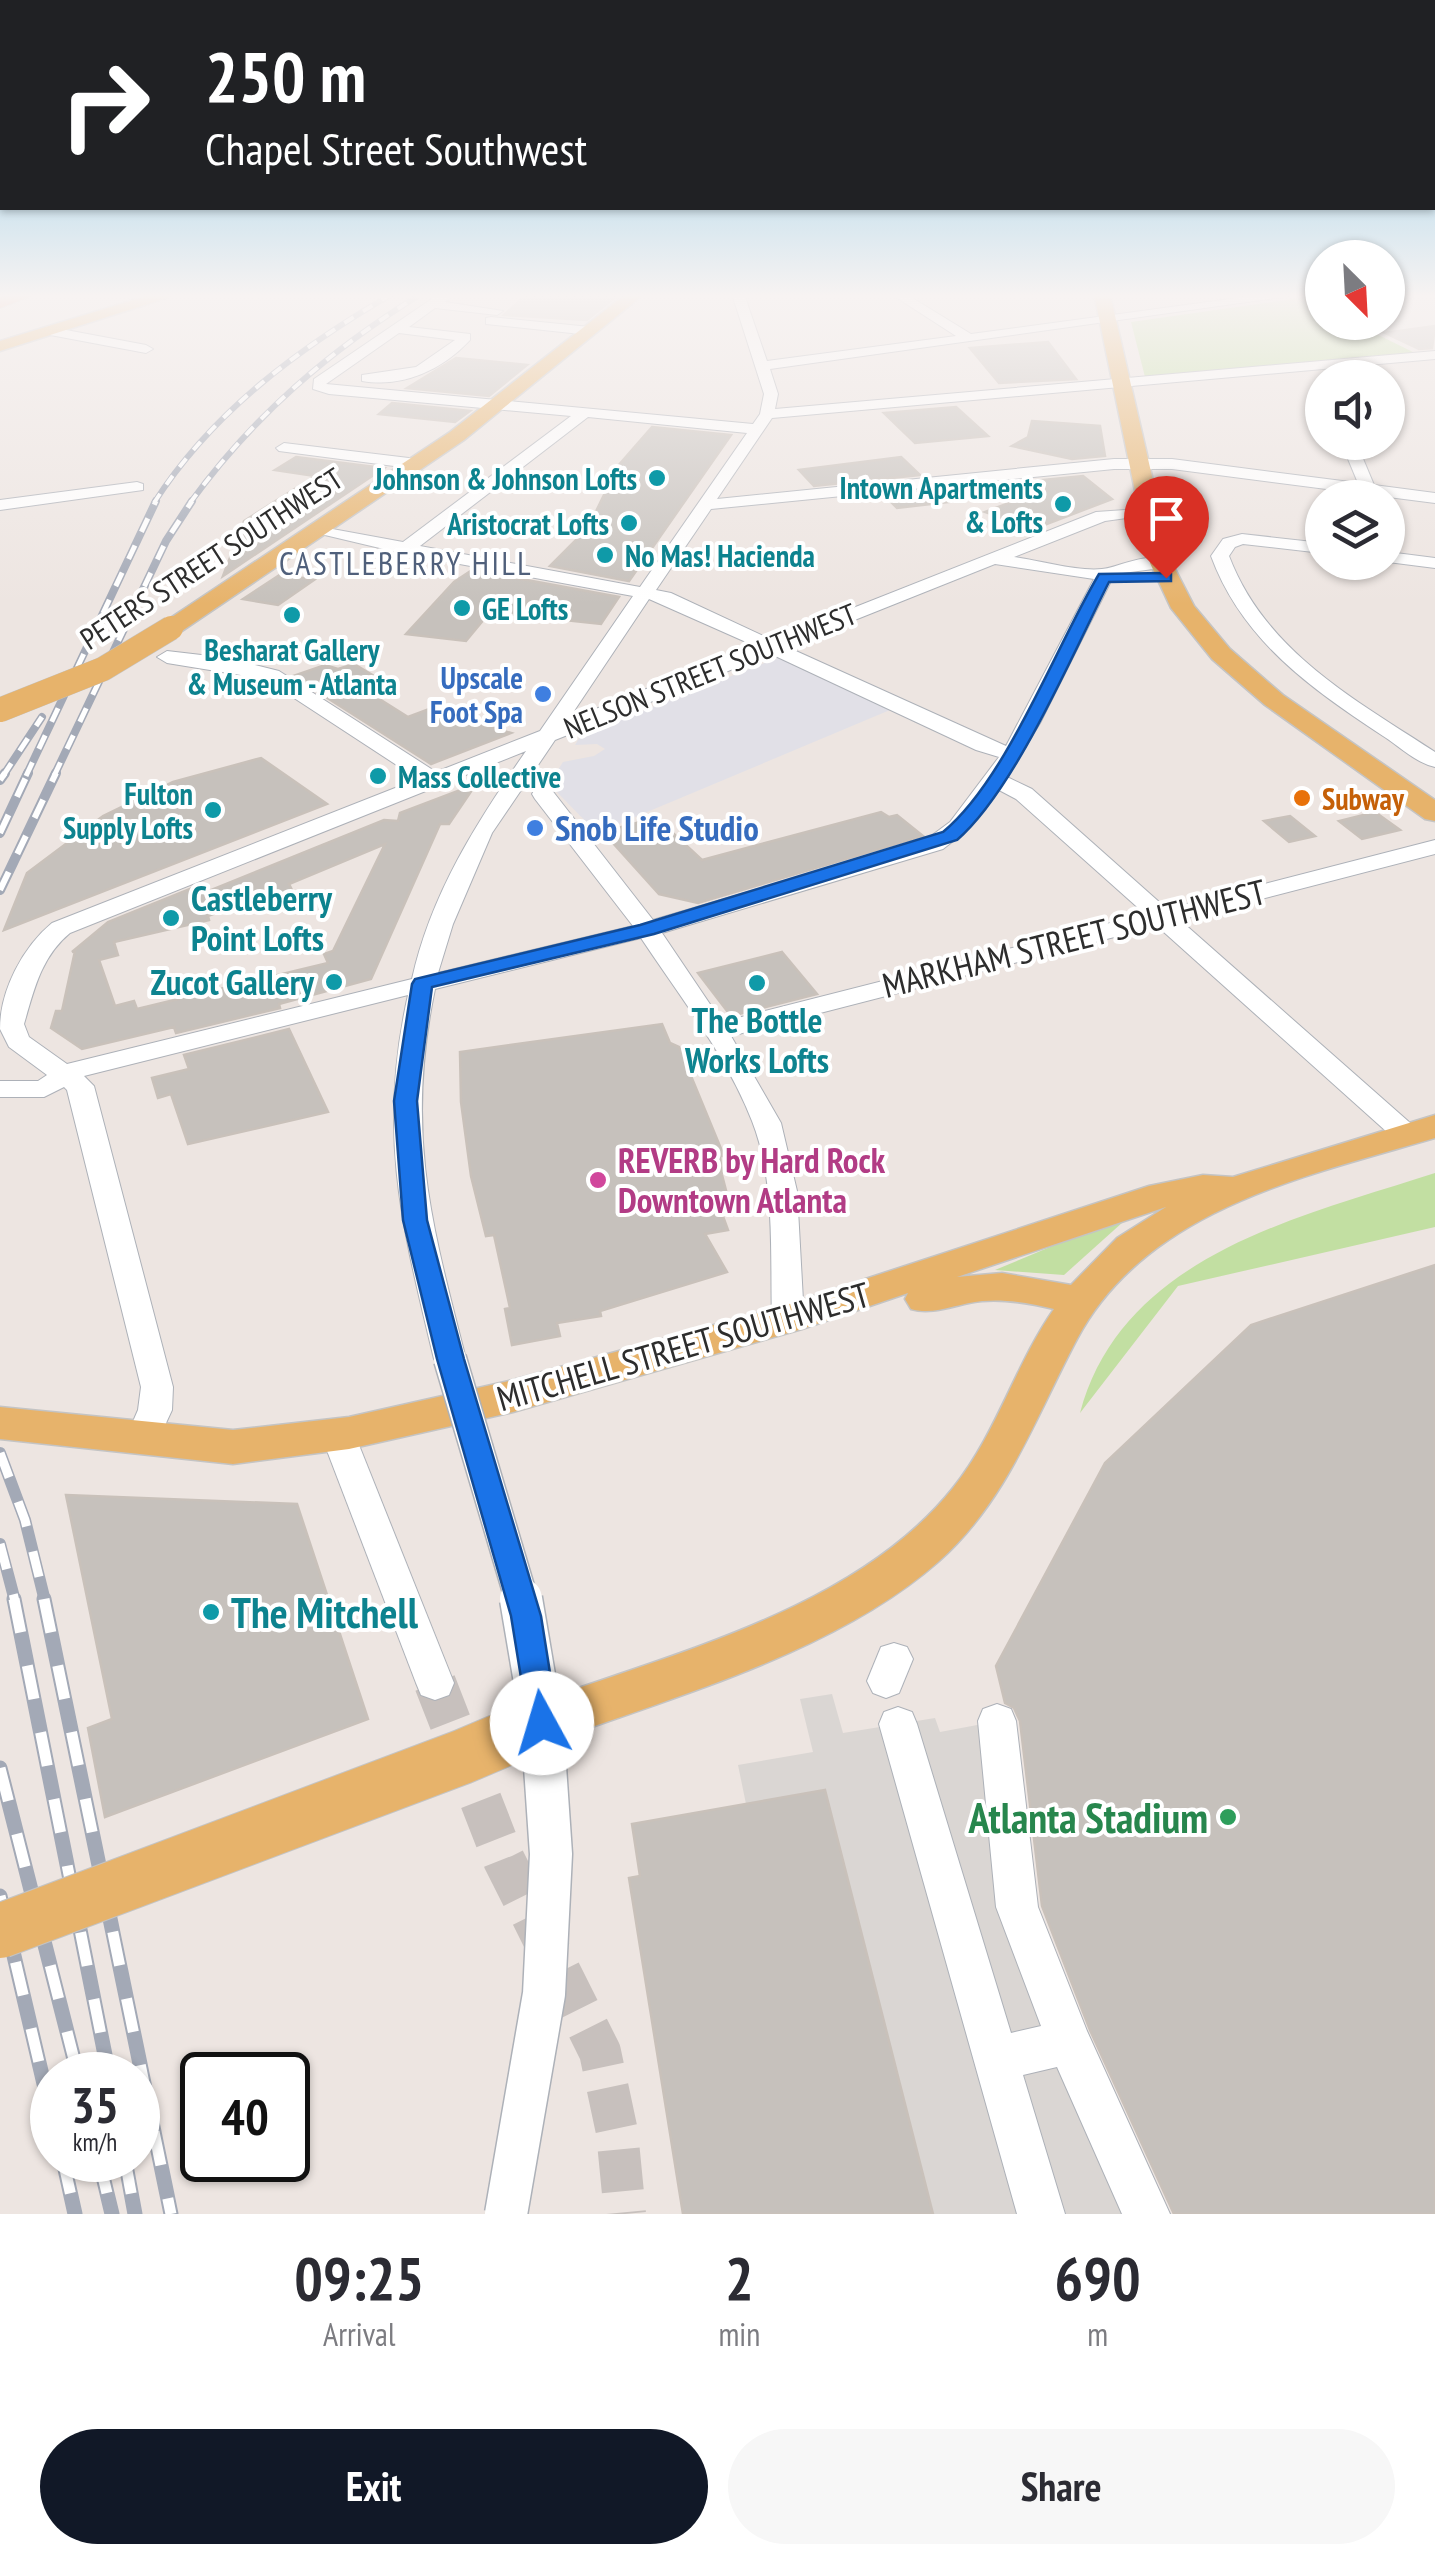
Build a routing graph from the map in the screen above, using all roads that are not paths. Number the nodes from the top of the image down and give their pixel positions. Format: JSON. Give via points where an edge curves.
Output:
{"nodes":[{"id":1,"x":401,"y":397,"type":"edge"},
{"id":2,"x":507,"y":397,"type":"edge"},
{"id":3,"x":770,"y":397,"type":"edge"},
{"id":4,"x":964,"y":397,"type":"edge"},
{"id":5,"x":1125,"y":397,"type":"edge"},
{"id":6,"x":497,"y":405,"type":"junction"},
{"id":7,"x":587,"y":411,"type":"junction"},
{"id":8,"x":767,"y":414,"type":"junction"},
{"id":9,"x":754,"y":428,"type":"junction"},
{"id":10,"x":284,"y":448,"type":"dead end"},
{"id":11,"x":417,"y":464,"type":"junction"},
{"id":12,"x":1139,"y":464,"type":"junction"},
{"id":13,"x":1305,"y":481,"type":"edge"},
{"id":14,"x":136,"y":487,"type":"dead end"},
{"id":15,"x":1405,"y":494,"type":"edge"},
{"id":16,"x":1435,"y":498,"type":"edge"},
{"id":17,"x":703,"y":504,"type":"junction"},
{"id":18,"x":0,"y":505,"type":"edge"},
{"id":19,"x":1149,"y":510,"type":"junction"},
{"id":20,"x":316,"y":531,"type":"junction"},
{"id":21,"x":1305,"y":546,"type":"edge"},
{"id":22,"x":405,"y":548,"type":"junction"},
{"id":23,"x":992,"y":558,"type":"junction"},
{"id":24,"x":1405,"y":559,"type":"edge"},
{"id":25,"x":1435,"y":563,"type":"edge"},
{"id":26,"x":1164,"y":570,"type":"junction"},
{"id":27,"x":1104,"y":577,"type":"junction"},
{"id":28,"x":642,"y":593,"type":"junction"},
{"id":29,"x":773,"y":645,"type":"junction"},
{"id":30,"x":167,"y":657,"type":"dead end"},
{"id":31,"x":0,"y":710,"type":"edge"},
{"id":32,"x":544,"y":736,"type":"junction"},
{"id":33,"x":1012,"y":754,"type":"junction"},
{"id":34,"x":1435,"y":761,"type":"edge"},
{"id":35,"x":434,"y":780,"type":"junction"},
{"id":36,"x":996,"y":780,"type":"junction"},
{"id":37,"x":543,"y":794,"type":"dead end"},
{"id":38,"x":1435,"y":813,"type":"edge"},
{"id":39,"x":1435,"y":847,"type":"edge"},
{"id":40,"x":1160,"y":915,"type":"junction"},
{"id":41,"x":646,"y":930,"type":"junction"},
{"id":42,"x":422,"y":984,"type":"junction"},
{"id":43,"x":715,"y":1032,"type":"junction"},
{"id":44,"x":67,"y":1073,"type":"junction"},
{"id":45,"x":0,"y":1089,"type":"edge"},
{"id":46,"x":1421,"y":1131,"type":"edge"},
{"id":47,"x":1236,"y":1189,"type":"junction"},
{"id":48,"x":1078,"y":1302,"type":"junction"},
{"id":49,"x":788,"y":1319,"type":"junction"},
{"id":50,"x":0,"y":1423,"type":"edge"},
{"id":51,"x":338,"y":1435,"type":"junction"},
{"id":52,"x":142,"y":1440,"type":"junction"},
{"id":53,"x":435,"y":1683,"type":"tunnel mouth"},
{"id":54,"x":998,"y":1721,"type":"dead end"},
{"id":55,"x":542,"y":1723,"type":"junction"},
{"id":56,"x":898,"y":1724,"type":"dead end"},
{"id":57,"x":0,"y":1931,"type":"edge"},
{"id":58,"x":1070,"y":2042,"type":"junction"},
{"id":59,"x":997,"y":2059,"type":"junction"},
{"id":60,"x":506,"y":2214,"type":"edge"},
{"id":61,"x":1041,"y":2214,"type":"edge"},
{"id":62,"x":1146,"y":2214,"type":"edge"}],
"edges":[{"from":1,"to":6,"type":"street"},
{"from":2,"to":6,"type":"main road","name":"PETERS STREET SOUTHWEST"},
{"from":3,"to":8,"type":"street"},
{"from":4,"to":8,"type":"street"},
{"from":5,"to":12,"type":"main road"},
{"from":6,"to":7,"type":"street"},
{"from":6,"to":11,"type":"main road","name":"PETERS STREET SOUTHWEST"},
{"from":7,"to":9,"type":"street"},
{"from":7,"to":22,"type":"street"},
{"from":8,"to":9,"type":"street"},
{"from":9,"to":17,"type":"street"},
{"from":10,"to":11,"type":"street"},
{"from":11,"to":20,"type":"main road","name":"PETERS STREET SOUTHWEST"},
{"from":12,"to":13,"type":"street"},
{"from":12,"to":17,"type":"street"},
{"from":12,"to":19,"type":"main road"},
{"from":14,"to":18,"type":"street"},
{"from":15,"to":16,"type":"street"},
{"from":17,"to":28,"type":"street"},
{"from":19,"to":23,"type":"street","name":"NELSON STREET SOUTHWEST","via":[[1102,516]]},
{"from":19,"to":26,"type":"main road"},
{"from":20,"to":22,"type":"street"},
{"from":20,"to":31,"type":"main road","name":"PETERS STREET SOUTHWEST","bridge":true,"via":[[103,669]]},
{"from":21,"to":34,"type":"street","via":[[1228,543],[1220,556],[1241,610],[1338,695]]},
{"from":22,"to":28,"type":"street"},
{"from":23,"to":27,"type":"street"},
{"from":23,"to":29,"type":"street","name":"NELSON STREET SOUTHWEST"},
{"from":24,"to":25,"type":"street"},
{"from":26,"to":27,"type":"street"},
{"from":26,"to":38,"type":"main road","via":[[1221,654],[1274,700]]},
{"from":27,"to":33,"type":"street"},
{"from":28,"to":29,"type":"street","via":[[684,603]]},
{"from":28,"to":32,"type":"street"},
{"from":29,"to":32,"type":"street","name":"NELSON STREET SOUTHWEST"},
{"from":29,"to":33,"type":"street","via":[[982,746]]},
{"from":30,"to":35,"type":"street","via":[[272,675]]},
{"from":32,"to":35,"type":"street","name":"NELSON STREET SOUTHWEST"},
{"from":32,"to":42,"type":"street","via":[[460,873]]},
{"from":33,"to":36,"type":"street"},
{"from":35,"to":44,"type":"street","name":"NELSON STREET SOUTHWEST","via":[[45,939],[34,952],[11,1024],[18,1041]]},
{"from":36,"to":40,"type":"street","via":[[1020,790]]},
{"from":36,"to":41,"type":"street","via":[[958,830],[935,844]]},
{"from":37,"to":41,"type":"street","via":[[613,878]]},
{"from":39,"to":40,"type":"street","name":"MARKHAM STREET SOUTHWEST"},
{"from":40,"to":43,"type":"street","name":"MARKHAM STREET SOUTHWEST"},
{"from":40,"to":46,"type":"street"},
{"from":41,"to":42,"type":"street"},
{"from":41,"to":43,"type":"street"},
{"from":42,"to":44,"type":"street"},
{"from":42,"to":55,"type":"street","bridge":true,"via":[[405,1101],[415,1220],[526,1616]]},
{"from":43,"to":49,"type":"street","via":[[750,1086],[775,1152]]},
{"from":44,"to":45,"type":"street","via":[[44,1089]]},
{"from":44,"to":52,"type":"street","via":[[80,1086],[157,1387]]},
{"from":46,"to":47,"type":"main road"},
{"from":47,"to":48,"type":"main road","via":[[1128,1247]]},
{"from":47,"to":49,"type":"main road","name":"MITCHELL STREET SOUTHWEST","via":[[1204,1186],[1162,1194]]},
{"from":48,"to":49,"type":"main road","via":[[1034,1287],[991,1284],[840,1324]]},
{"from":48,"to":55,"type":"main road","via":[[988,1476],[921,1548],[882,1578],[768,1637]]},
{"from":49,"to":51,"type":"main road","name":"MITCHELL STREET SOUTHWEST","via":[[514,1396]]},
{"from":50,"to":52,"type":"main road","name":"MITCHELL STREET SOUTHWEST"},
{"from":51,"to":52,"type":"main road","name":"MITCHELL STREET SOUTHWEST","via":[[233,1448]]},
{"from":51,"to":53,"type":"street"},
{"from":54,"to":58,"type":"street","via":[[1018,1906]]},
{"from":55,"to":57,"type":"main road","bridge":true},
{"from":55,"to":60,"type":"street","bridge":true,"via":[[551,1854],[544,1994]]},
{"from":56,"to":59,"type":"street"},
{"from":58,"to":59,"type":"street"},
{"from":58,"to":62,"type":"street"},
{"from":59,"to":61,"type":"street"}]}
